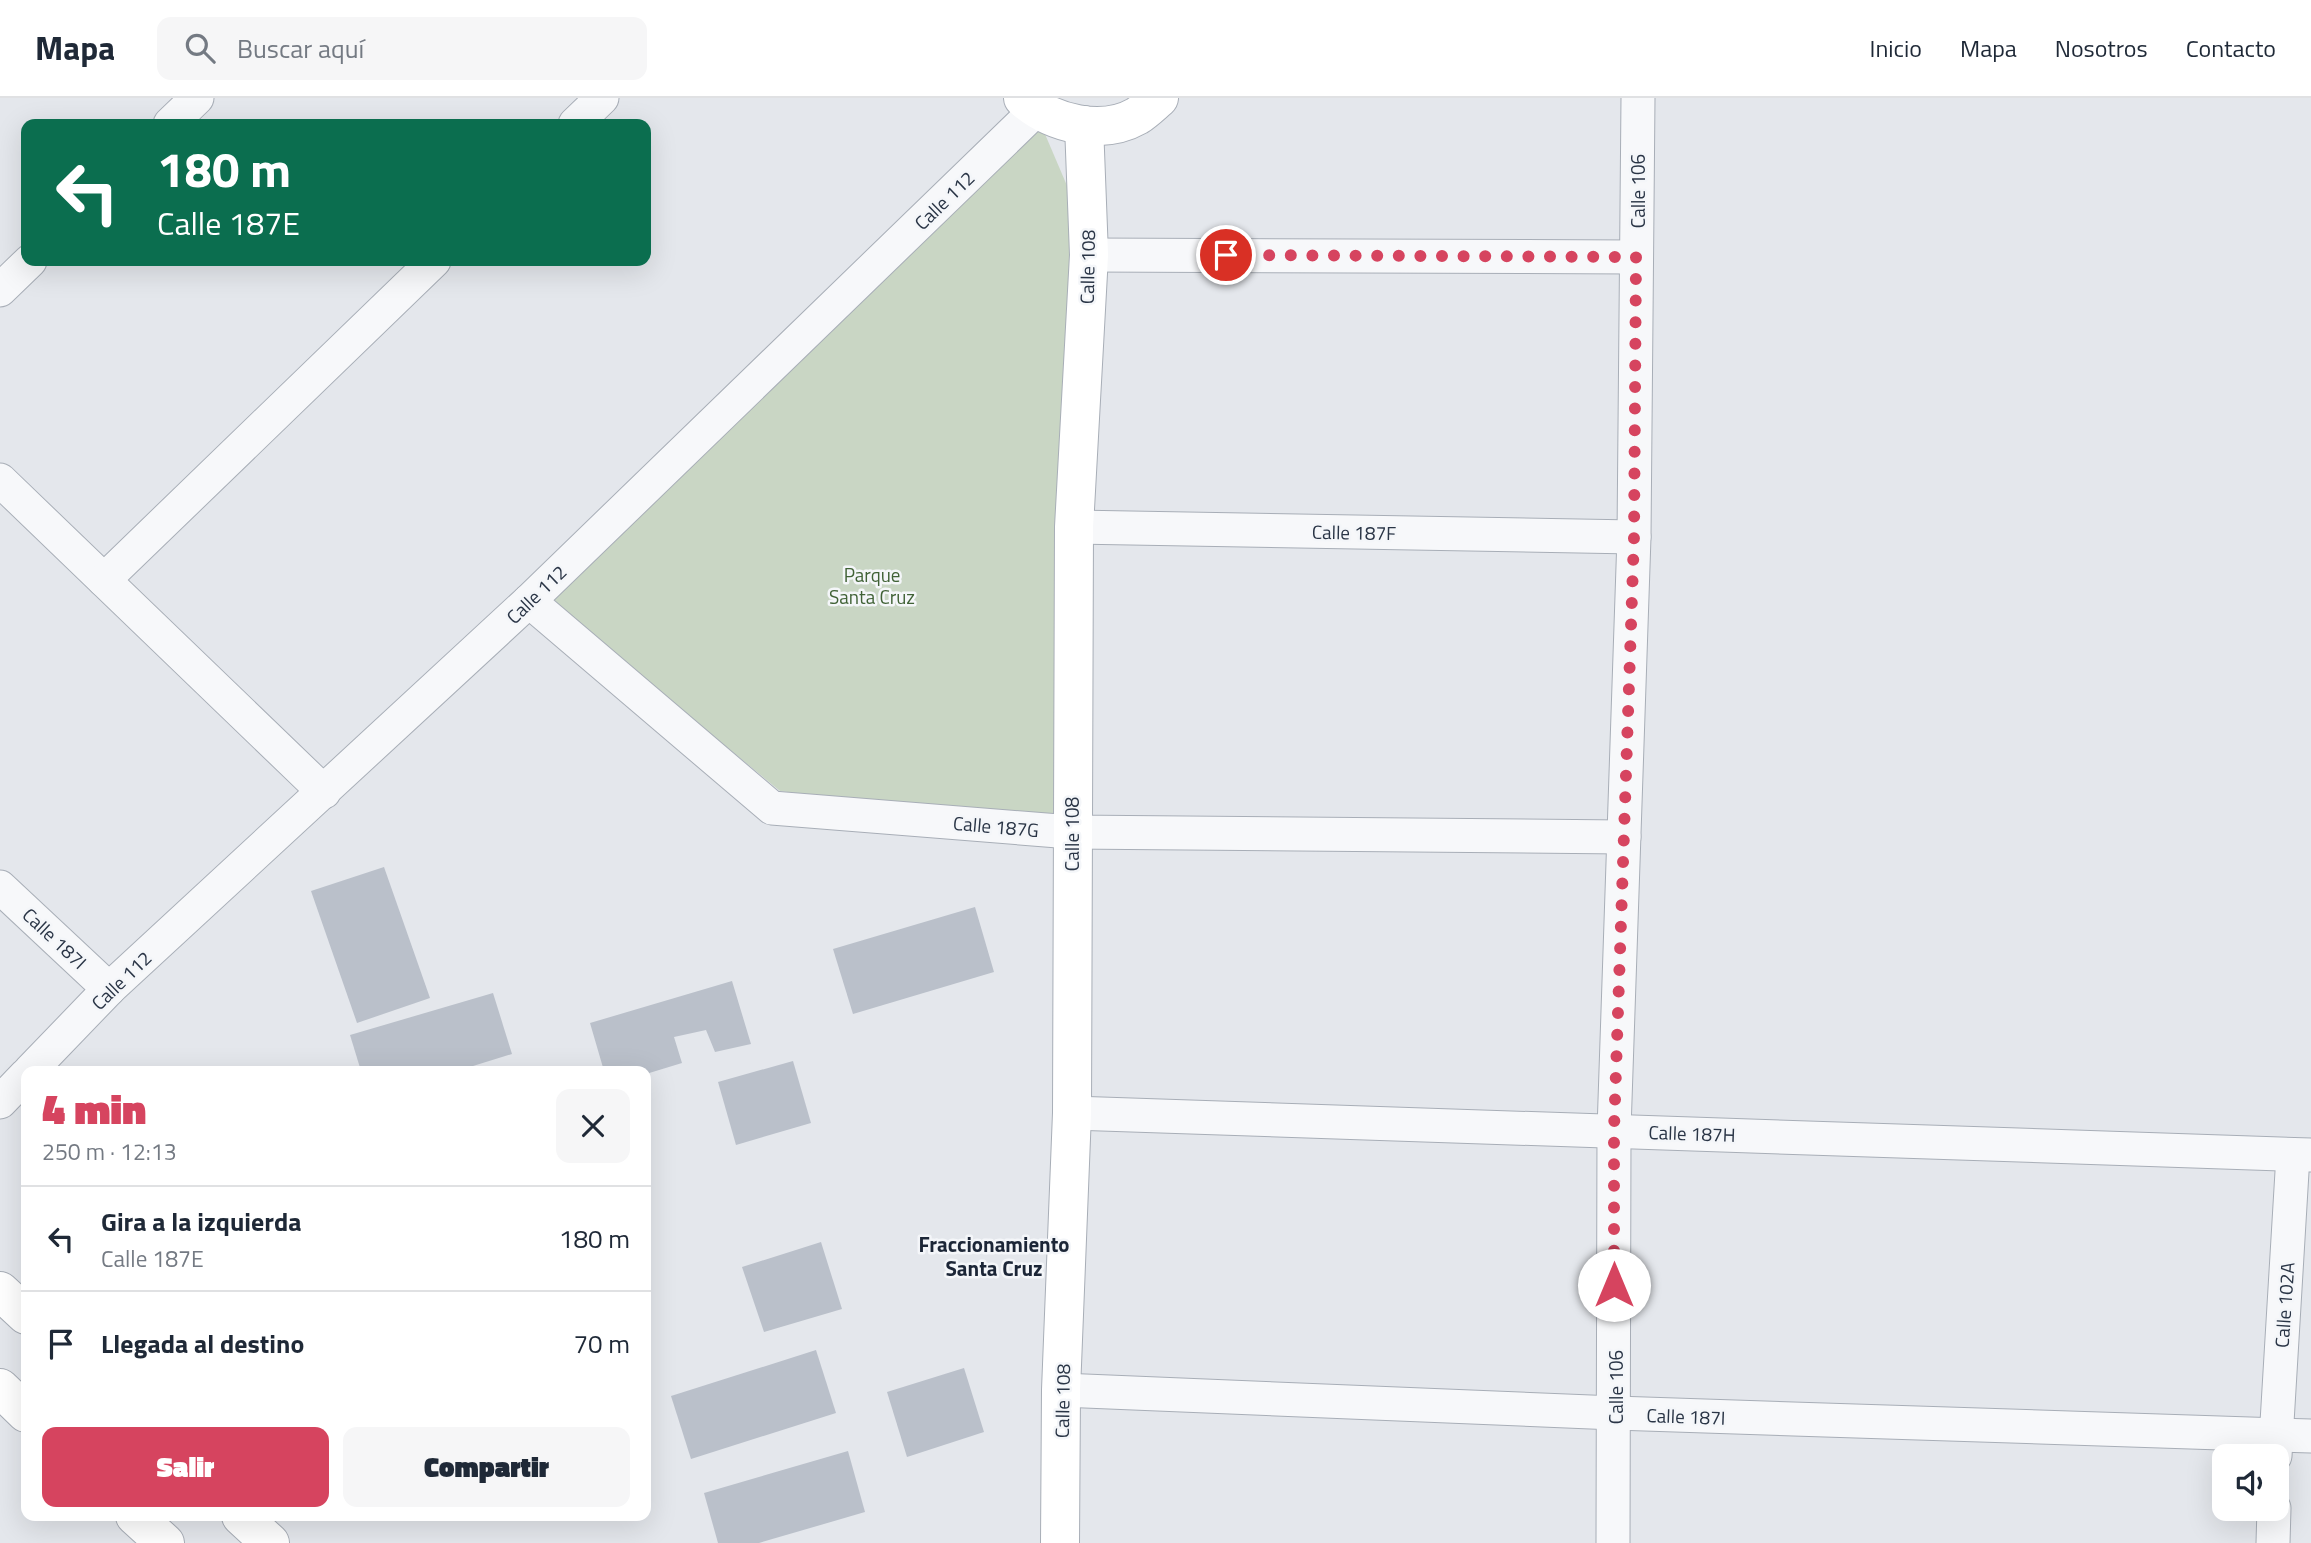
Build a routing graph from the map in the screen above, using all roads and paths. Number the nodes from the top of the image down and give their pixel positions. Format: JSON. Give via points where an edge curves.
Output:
{"nodes":[{"id":1,"x":197,"y":98,"type":"edge"},
{"id":2,"x":603,"y":98,"type":"edge"},
{"id":3,"x":1159,"y":98,"type":"edge"},
{"id":4,"x":1638,"y":98,"type":"edge"},
{"id":5,"x":1030,"y":104,"type":"edge"},
{"id":6,"x":175,"y":119,"type":"edge"},
{"id":7,"x":580,"y":119,"type":"edge"},
{"id":8,"x":1084,"y":125,"type":"junction"},
{"id":9,"x":1089,"y":255,"type":"junction"},
{"id":10,"x":1636,"y":257,"type":"junction"},
{"id":11,"x":25,"y":266,"type":"edge"},
{"id":12,"x":429,"y":266,"type":"edge"},
{"id":13,"x":0,"y":290,"type":"edge"},
{"id":14,"x":0,"y":481,"type":"edge"},
{"id":15,"x":1074,"y":527,"type":"junction"},
{"id":16,"x":1634,"y":537,"type":"junction"},
{"id":17,"x":104,"y":580,"type":"junction"},
{"id":18,"x":529,"y":601,"type":"junction"},
{"id":19,"x":324,"y":792,"type":"junction"},
{"id":20,"x":1071,"y":832,"type":"junction"},
{"id":21,"x":1624,"y":837,"type":"junction"},
{"id":22,"x":0,"y":887,"type":"edge"},
{"id":23,"x":109,"y":989,"type":"junction"},
{"id":24,"x":35,"y":1066,"type":"edge"},
{"id":25,"x":21,"y":1080,"type":"edge"},
{"id":26,"x":0,"y":1102,"type":"edge"},
{"id":27,"x":1072,"y":1113,"type":"junction"},
{"id":28,"x":1614,"y":1130,"type":"junction"},
{"id":29,"x":2302,"y":1155,"type":"edge"},
{"id":30,"x":0,"y":1291,"type":"edge"},
{"id":31,"x":21,"y":1310,"type":"edge"},
{"id":32,"x":0,"y":1388,"type":"edge"},
{"id":33,"x":1061,"y":1390,"type":"junction"},
{"id":34,"x":21,"y":1408,"type":"edge"},
{"id":35,"x":1615,"y":1413,"type":"junction"},
{"id":36,"x":2311,"y":1436,"type":"edge"},
{"id":37,"x":2255,"y":1444,"type":"edge"},
{"id":38,"x":2276,"y":1444,"type":"edge"},
{"id":39,"x":2280,"y":1444,"type":"edge"},
{"id":40,"x":140,"y":1521,"type":"edge"},
{"id":41,"x":247,"y":1521,"type":"edge"},
{"id":42,"x":2274,"y":1521,"type":"edge"},
{"id":43,"x":164,"y":1543,"type":"edge"},
{"id":44,"x":271,"y":1543,"type":"edge"},
{"id":45,"x":1060,"y":1543,"type":"edge"},
{"id":46,"x":1613,"y":1543,"type":"edge"},
{"id":47,"x":2273,"y":1543,"type":"edge"}],
"edges":[{"from":1,"to":6,"type":"street"},
{"from":2,"to":7,"type":"street"},
{"from":3,"to":8,"type":"street","via":[[1137,116],[1103,126]]},
{"from":4,"to":10,"type":"street","name":"Calle 106"},
{"from":5,"to":8,"type":"street","via":[[1068,124]]},
{"from":5,"to":18,"type":"street","name":"Calle 112"},
{"from":8,"to":9,"type":"street","name":"Calle 108"},
{"from":9,"to":10,"type":"street"},
{"from":9,"to":15,"type":"street","name":"Calle 108"},
{"from":10,"to":16,"type":"street","name":"Calle 106"},
{"from":11,"to":13,"type":"street"},
{"from":12,"to":17,"type":"street"},
{"from":14,"to":17,"type":"street"},
{"from":15,"to":16,"type":"street","name":"Calle 187F"},
{"from":15,"to":20,"type":"street","name":"Calle 108"},
{"from":16,"to":21,"type":"street","name":"Calle 106"},
{"from":17,"to":19,"type":"street"},
{"from":18,"to":19,"type":"street","name":"Calle 112"},
{"from":18,"to":20,"type":"street","name":"Calle 187G","via":[[772,808]]},
{"from":19,"to":23,"type":"street","name":"Calle 112"},
{"from":20,"to":21,"type":"street","name":"Calle 187G"},
{"from":20,"to":27,"type":"street","name":"Calle 108"},
{"from":21,"to":28,"type":"street","name":"Calle 106"},
{"from":22,"to":23,"type":"street","name":"Calle 187I"},
{"from":23,"to":24,"type":"street","name":"Calle 112"},
{"from":25,"to":26,"type":"street"},
{"from":27,"to":28,"type":"street","name":"Calle 187H"},
{"from":27,"to":33,"type":"street","name":"Calle 108"},
{"from":28,"to":29,"type":"street","name":"Calle 187H"},
{"from":28,"to":35,"type":"street","name":"Calle 106"},
{"from":29,"to":38,"type":"street","name":"Calle 102A"},
{"from":30,"to":31,"type":"street"},
{"from":32,"to":34,"type":"street"},
{"from":33,"to":35,"type":"street","name":"Calle 187I"},
{"from":33,"to":45,"type":"street","name":"Calle 108"},
{"from":35,"to":37,"type":"street","name":"Calle 187I"},
{"from":35,"to":46,"type":"street","name":"Calle 106"},
{"from":36,"to":39,"type":"street","name":"Calle 187I"},
{"from":40,"to":43,"type":"street"},
{"from":41,"to":44,"type":"street"},
{"from":42,"to":47,"type":"street"}]}
